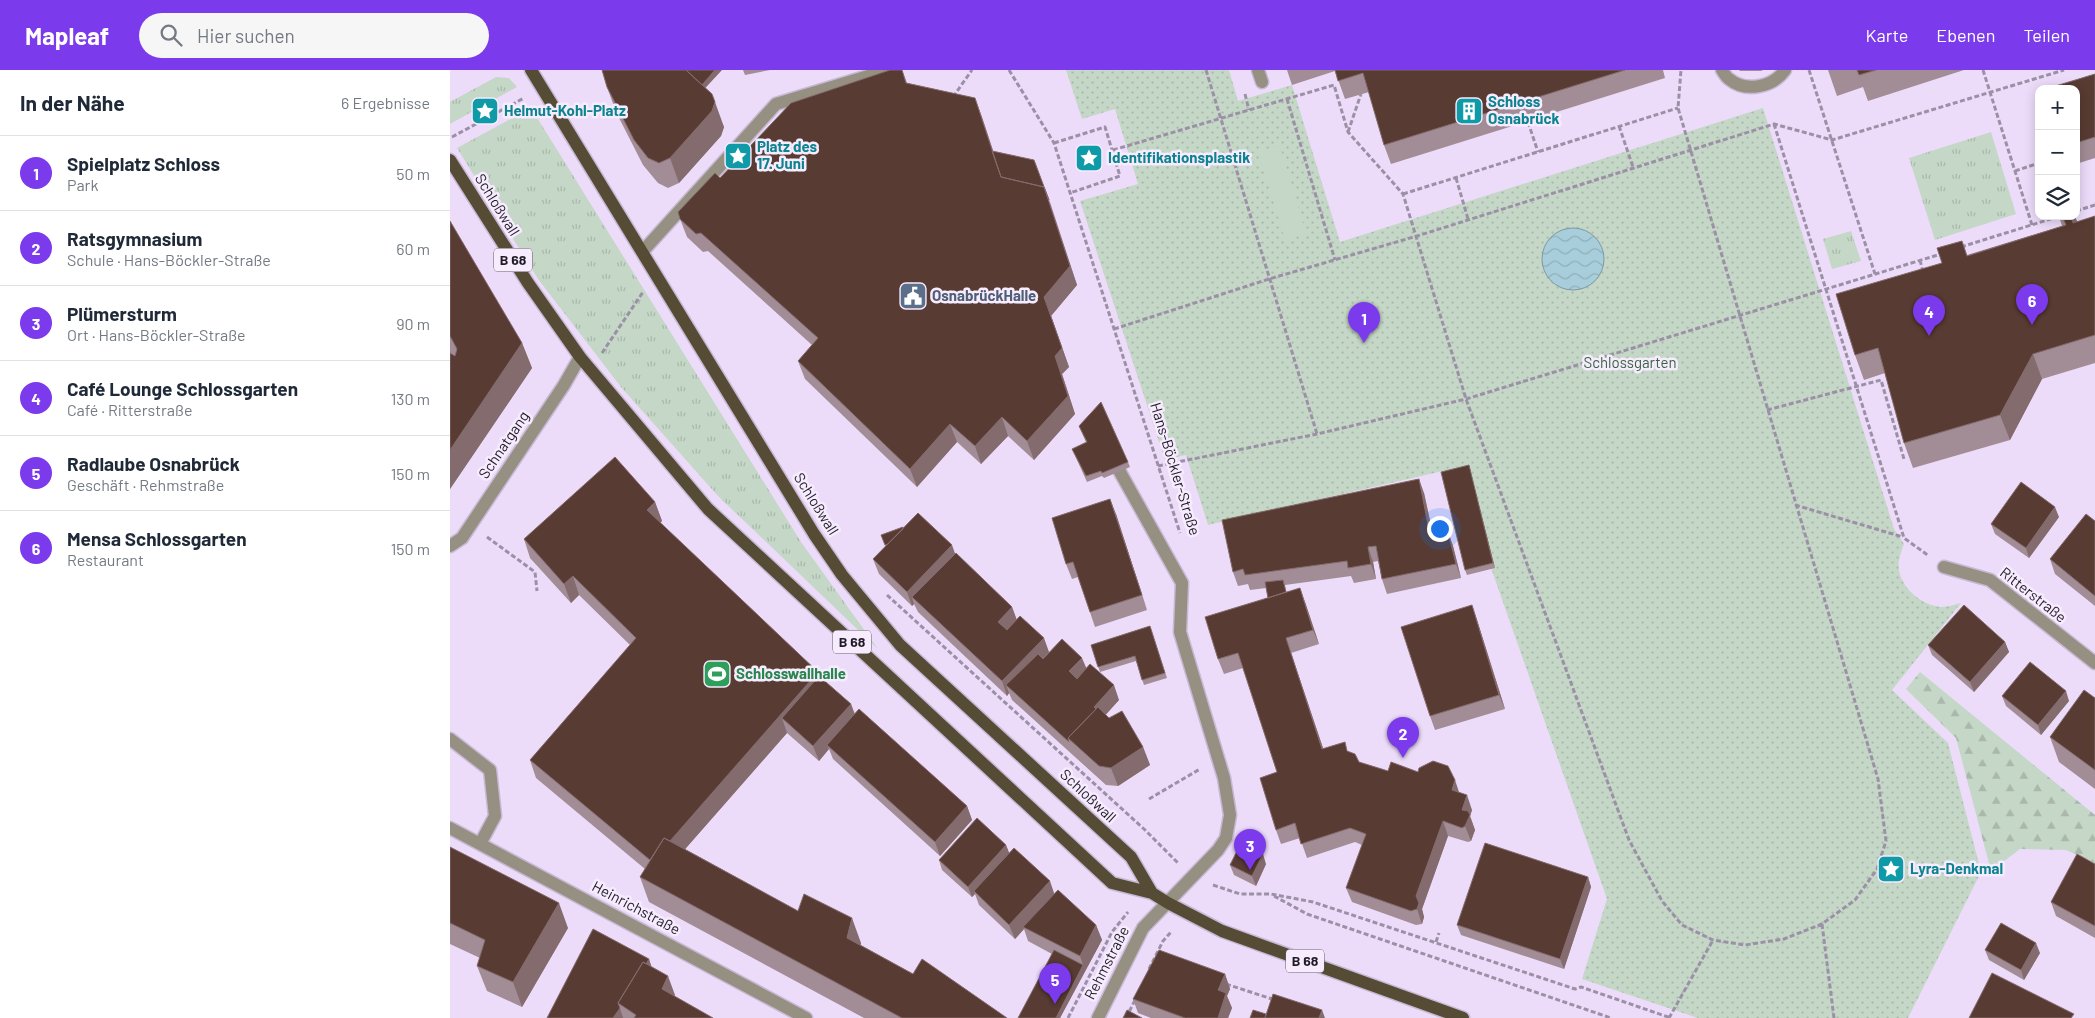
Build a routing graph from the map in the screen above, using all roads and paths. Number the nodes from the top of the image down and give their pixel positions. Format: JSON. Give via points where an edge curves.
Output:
{"nodes":[{"id":1,"x":531,"y":70,"type":"edge"},
{"id":2,"x":888,"y":70,"type":"edge"},
{"id":3,"x":972,"y":70,"type":"edge"},
{"id":4,"x":1009,"y":70,"type":"edge"},
{"id":5,"x":1206,"y":70,"type":"edge"},
{"id":6,"x":1681,"y":70,"type":"edge"},
{"id":7,"x":1722,"y":70,"type":"edge"},
{"id":8,"x":1785,"y":70,"type":"edge"},
{"id":9,"x":1809,"y":70,"type":"edge"},
{"id":10,"x":1983,"y":70,"type":"edge"},
{"id":11,"x":2064,"y":70,"type":"edge"},
{"id":12,"x":1339,"y":79,"type":"edge"},
{"id":13,"x":1334,"y":85,"type":"junction"},
{"id":14,"x":1990,"y":93,"type":"junction"},
{"id":15,"x":1361,"y":94,"type":"edge"},
{"id":16,"x":524,"y":97,"type":"dead end"},
{"id":17,"x":1287,"y":99,"type":"junction"},
{"id":18,"x":950,"y":100,"type":"edge"},
{"id":19,"x":1678,"y":108,"type":"junction"},
{"id":20,"x":1220,"y":120,"type":"junction"},
{"id":21,"x":1528,"y":122,"type":"edge"},
{"id":22,"x":1774,"y":124,"type":"junction"},
{"id":23,"x":1619,"y":126,"type":"junction"},
{"id":24,"x":1348,"y":132,"type":"junction"},
{"id":25,"x":452,"y":137,"type":"dead end"},
{"id":26,"x":1832,"y":140,"type":"junction"},
{"id":27,"x":1054,"y":143,"type":"junction"},
{"id":28,"x":1691,"y":149,"type":"junction"},
{"id":29,"x":1113,"y":150,"type":"junction"},
{"id":30,"x":1538,"y":152,"type":"junction"},
{"id":31,"x":450,"y":160,"type":"edge"},
{"id":32,"x":2035,"y":165,"type":"edge"},
{"id":33,"x":1633,"y":168,"type":"junction"},
{"id":34,"x":2015,"y":171,"type":"junction"},
{"id":35,"x":1456,"y":178,"type":"junction"},
{"id":36,"x":1070,"y":192,"type":"junction"},
{"id":37,"x":1403,"y":194,"type":"junction"},
{"id":38,"x":2095,"y":205,"type":"edge"},
{"id":39,"x":2080,"y":210,"type":"edge"},
{"id":40,"x":1468,"y":219,"type":"junction"},
{"id":41,"x":2048,"y":220,"type":"edge"},
{"id":42,"x":2032,"y":225,"type":"junction"},
{"id":43,"x":1416,"y":236,"type":"junction"},
{"id":44,"x":1958,"y":248,"type":"edge"},
{"id":45,"x":643,"y":251,"type":"junction"},
{"id":46,"x":1948,"y":251,"type":"edge"},
{"id":47,"x":1335,"y":260,"type":"junction"},
{"id":48,"x":1920,"y":260,"type":"junction"},
{"id":49,"x":656,"y":271,"type":"junction"},
{"id":50,"x":1875,"y":274,"type":"junction"},
{"id":51,"x":1925,"y":277,"type":"edge"},
{"id":52,"x":1269,"y":279,"type":"junction"},
{"id":53,"x":1827,"y":289,"type":"junction"},
{"id":54,"x":1740,"y":316,"type":"junction"},
{"id":55,"x":1114,"y":329,"type":"junction"},
{"id":56,"x":1852,"y":340,"type":"edge"},
{"id":57,"x":1843,"y":342,"type":"junction"},
{"id":58,"x":580,"y":356,"type":"junction"},
{"id":59,"x":595,"y":375,"type":"junction"},
{"id":60,"x":1857,"y":386,"type":"junction"},
{"id":61,"x":1466,"y":399,"type":"junction"},
{"id":62,"x":1767,"y":410,"type":"junction"},
{"id":63,"x":1317,"y":434,"type":"junction"},
{"id":64,"x":1904,"y":459,"type":"edge"},
{"id":65,"x":1158,"y":466,"type":"junction"},
{"id":66,"x":1120,"y":472,"type":"edge"},
{"id":67,"x":1795,"y":505,"type":"junction"},
{"id":68,"x":487,"y":537,"type":"dead end"},
{"id":69,"x":1904,"y":538,"type":"junction"},
{"id":70,"x":1182,"y":539,"type":"dead end"},
{"id":71,"x":450,"y":546,"type":"edge"},
{"id":72,"x":1944,"y":566,"type":"joint"},
{"id":73,"x":538,"y":591,"type":"dead end"},
{"id":74,"x":890,"y":596,"type":"edge"},
{"id":75,"x":2095,"y":664,"type":"edge"},
{"id":76,"x":450,"y":739,"type":"edge"},
{"id":77,"x":1201,"y":769,"type":"dead end"},
{"id":78,"x":1149,"y":800,"type":"dead end"},
{"id":79,"x":450,"y":828,"type":"edge"},
{"id":80,"x":1152,"y":836,"type":"dead end"},
{"id":81,"x":480,"y":844,"type":"junction"},
{"id":82,"x":1152,"y":893,"type":"junction"},
{"id":83,"x":1240,"y":894,"type":"dead end"},
{"id":84,"x":1271,"y":894,"type":"junction"},
{"id":85,"x":1168,"y":903,"type":"junction"},
{"id":86,"x":1822,"y":924,"type":"junction"},
{"id":87,"x":1112,"y":932,"type":"dead end"},
{"id":88,"x":1439,"y":933,"type":"dead end"},
{"id":89,"x":1713,"y":940,"type":"junction"},
{"id":90,"x":1436,"y":942,"type":"junction"},
{"id":91,"x":1158,"y":961,"type":"edge"},
{"id":92,"x":1146,"y":978,"type":"edge"},
{"id":93,"x":1217,"y":980,"type":"edge"},
{"id":94,"x":1138,"y":994,"type":"edge"},
{"id":95,"x":1279,"y":1002,"type":"edge"},
{"id":96,"x":806,"y":1018,"type":"edge"},
{"id":97,"x":1068,"y":1018,"type":"edge"},
{"id":98,"x":1098,"y":1018,"type":"edge"},
{"id":99,"x":1126,"y":1018,"type":"edge"},
{"id":100,"x":1463,"y":1018,"type":"edge"},
{"id":101,"x":1611,"y":1018,"type":"edge"},
{"id":102,"x":1670,"y":1018,"type":"edge"},
{"id":103,"x":1834,"y":1018,"type":"edge"}],
"edges":[{"from":1,"to":45,"type":"main road","name":"Schloßwall","number":"B 68"},
{"from":2,"to":45,"type":"street","via":[[776,104]]},
{"from":3,"to":18,"type":"path"},
{"from":4,"to":27,"type":"path","name":"Hans-Böckler-Straße"},
{"from":5,"to":20,"type":"path"},
{"from":6,"to":19,"type":"path"},
{"from":7,"to":8,"type":"street","via":[[1729,80],[1746,87],[1766,85]]},
{"from":9,"to":26,"type":"path"},
{"from":10,"to":14,"type":"path"},
{"from":11,"to":14,"type":"path"},
{"from":12,"to":13,"type":"path"},
{"from":13,"to":17,"type":"path"},
{"from":13,"to":24,"type":"path"},
{"from":14,"to":26,"type":"path"},
{"from":14,"to":34,"type":"path"},
{"from":15,"to":24,"type":"path"},
{"from":16,"to":25,"type":"path"},
{"from":17,"to":20,"type":"path"},
{"from":17,"to":47,"type":"path"},
{"from":19,"to":23,"type":"path"},
{"from":19,"to":28,"type":"path"},
{"from":20,"to":29,"type":"path"},
{"from":20,"to":52,"type":"path"},
{"from":21,"to":30,"type":"path"},
{"from":22,"to":26,"type":"path"},
{"from":22,"to":28,"type":"path"},
{"from":22,"to":53,"type":"path"},
{"from":23,"to":30,"type":"path"},
{"from":23,"to":33,"type":"path"},
{"from":24,"to":37,"type":"path"},
{"from":26,"to":50,"type":"path"},
{"from":27,"to":29,"type":"path","via":[[1105,127]]},
{"from":27,"to":36,"type":"path","name":"Hans-Böckler-Straße"},
{"from":28,"to":33,"type":"path"},
{"from":28,"to":54,"type":"path"},
{"from":29,"to":36,"type":"path","via":[[1120,176]]},
{"from":30,"to":35,"type":"path"},
{"from":31,"to":58,"type":"main road","name":"Schloßwall","number":"B 68","via":[[528,283]]},
{"from":32,"to":34,"type":"path"},
{"from":33,"to":40,"type":"path"},
{"from":34,"to":42,"type":"path"},
{"from":35,"to":37,"type":"path"},
{"from":35,"to":40,"type":"path"},
{"from":36,"to":55,"type":"path","name":"Hans-Böckler-Straße"},
{"from":37,"to":43,"type":"path"},
{"from":38,"to":39,"type":"path"},
{"from":40,"to":43,"type":"path"},
{"from":41,"to":42,"type":"path"},
{"from":42,"to":44,"type":"path"},
{"from":43,"to":47,"type":"path"},
{"from":43,"to":61,"type":"path"},
{"from":45,"to":49,"type":"main road","name":"Schloßwall","number":"B 68"},
{"from":46,"to":48,"type":"path"},
{"from":47,"to":52,"type":"path"},
{"from":48,"to":50,"type":"path"},
{"from":48,"to":51,"type":"path"},
{"from":49,"to":59,"type":"path","via":[[600,355]]},
{"from":49,"to":82,"type":"main road","name":"Schloßwall","number":"B 68","via":[[842,575],[900,645],[1131,857]]},
{"from":50,"to":53,"type":"path"},
{"from":52,"to":55,"type":"path"},
{"from":52,"to":63,"type":"path"},
{"from":53,"to":54,"type":"path"},
{"from":53,"to":57,"type":"path"},
{"from":54,"to":61,"type":"path"},
{"from":54,"to":62,"type":"path"},
{"from":55,"to":65,"type":"path","name":"Hans-Böckler-Straße"},
{"from":56,"to":57,"type":"path"},
{"from":57,"to":60,"type":"path"},
{"from":58,"to":59,"type":"main road","name":"Schloßwall","number":"B 68"},
{"from":58,"to":71,"type":"street","name":"Schnatgang","via":[[462,538]]},
{"from":59,"to":82,"type":"main road","name":"Schloßwall","number":"B 68","via":[[708,509],[1112,883]]},
{"from":60,"to":62,"type":"path"},
{"from":60,"to":64,"type":"path","via":[[1881,380]]},
{"from":60,"to":69,"type":"path"},
{"from":61,"to":63,"type":"path"},
{"from":61,"to":89,"type":"path","via":[[1628,840],[1662,901],[1682,925]]},
{"from":62,"to":67,"type":"path"},
{"from":63,"to":65,"type":"path"},
{"from":65,"to":70,"type":"path","name":"Hans-Böckler-Straße"},
{"from":66,"to":85,"type":"street","via":[[1182,583],[1180,632],[1224,778],[1230,814],[1226,838],[1218,850]]},
{"from":67,"to":69,"type":"path"},
{"from":67,"to":86,"type":"path","via":[[1878,779],[1886,840],[1877,869],[1855,900]]},
{"from":68,"to":73,"type":"path","via":[[535,572]]},
{"from":69,"to":72,"type":"path"},
{"from":72,"to":75,"type":"street","name":"Ritterstraße","via":[[1990,580]]},
{"from":74,"to":80,"type":"path"},
{"from":76,"to":81,"type":"street","via":[[490,770],[495,816]]},
{"from":77,"to":78,"type":"path"},
{"from":79,"to":81,"type":"street","name":"Heinrichstraße"},
{"from":81,"to":96,"type":"street","name":"Heinrichstraße"},
{"from":82,"to":85,"type":"main road","name":"Schloßwall","number":"B 68"},
{"from":83,"to":84,"type":"path"},
{"from":84,"to":90,"type":"path","via":[[1313,902]]},
{"from":84,"to":101,"type":"path","via":[[1306,914]]},
{"from":85,"to":98,"type":"street","name":"Rehmstraße","via":[[1143,928]]},
{"from":85,"to":100,"type":"main road","name":"Schloßwall","number":"B 68","via":[[1222,931]]},
{"from":86,"to":89,"type":"path","via":[[1784,939],[1745,945]]},
{"from":86,"to":103,"type":"path"},
{"from":87,"to":97,"type":"path","name":"Rehmstraße"},
{"from":88,"to":90,"type":"path"},
{"from":89,"to":102,"type":"path"},
{"from":90,"to":102,"type":"path"},
{"from":91,"to":92,"type":"path","via":[[1152,961]]},
{"from":93,"to":95,"type":"path"},
{"from":94,"to":99,"type":"path"}]}
